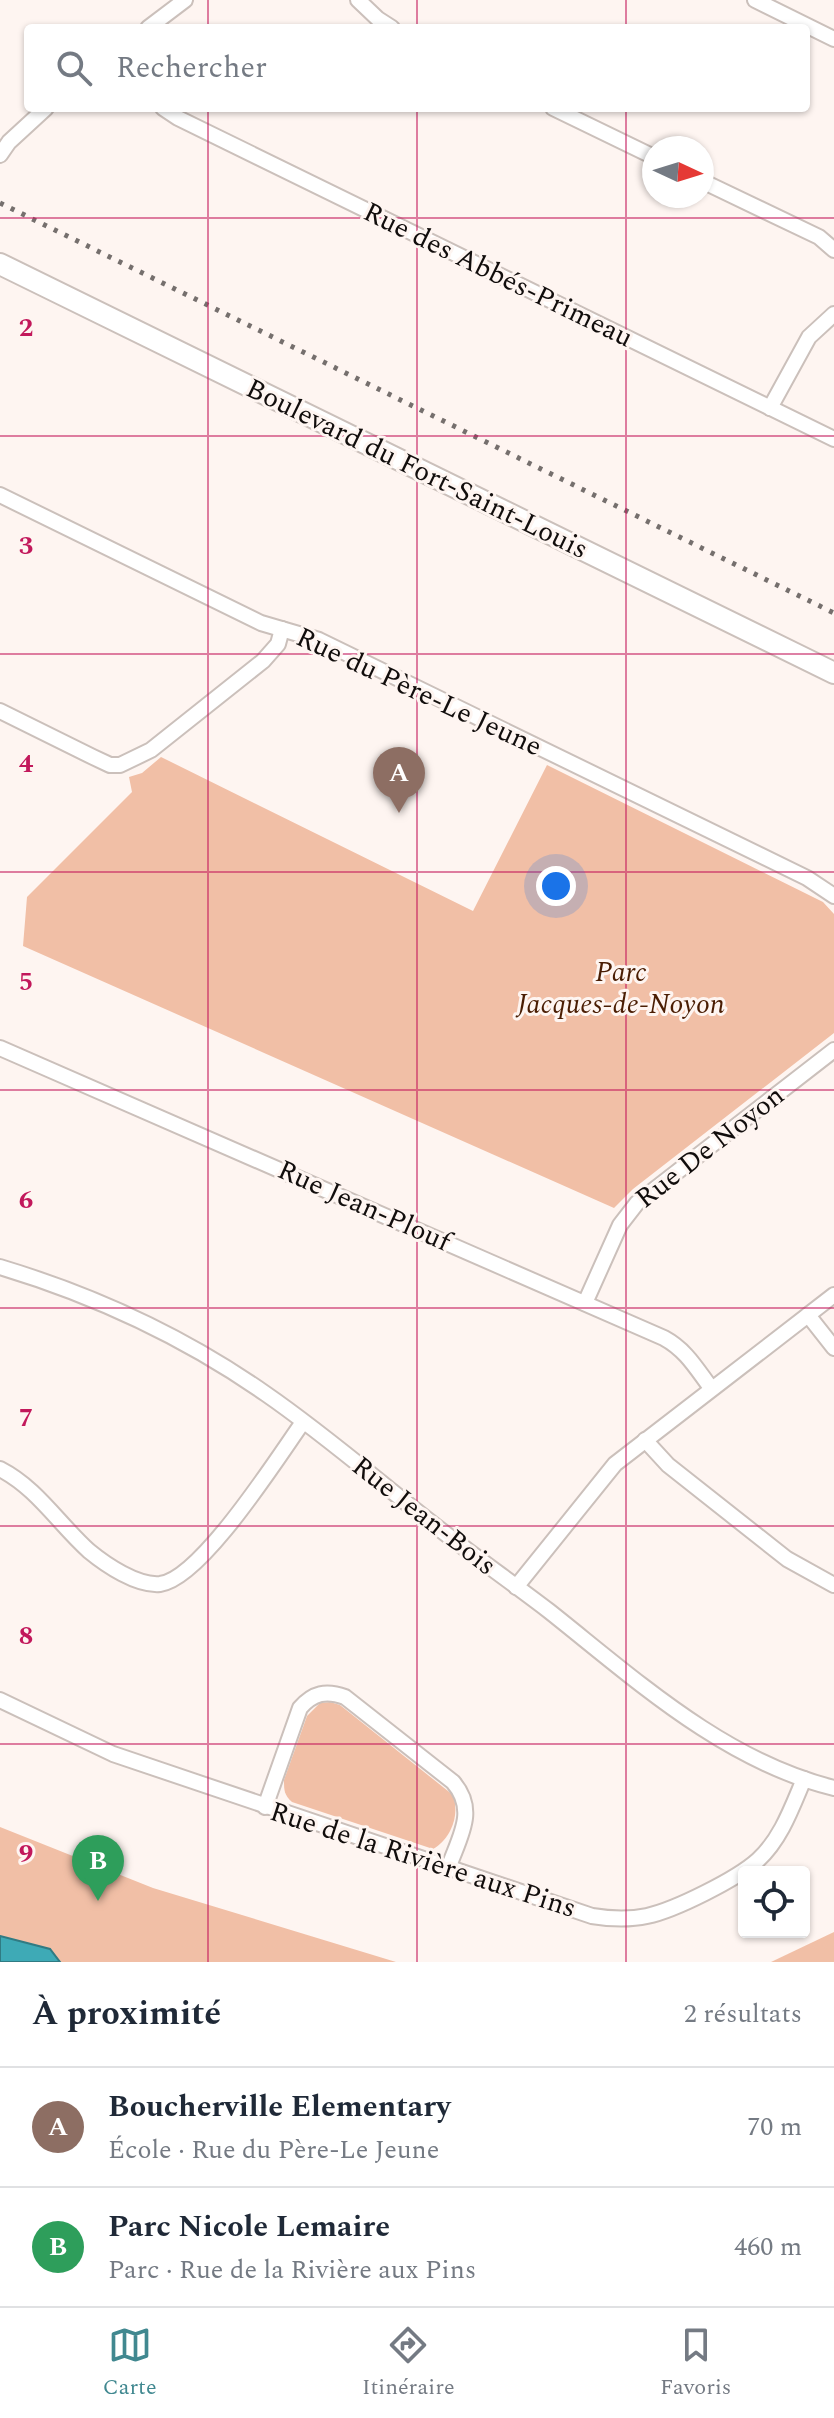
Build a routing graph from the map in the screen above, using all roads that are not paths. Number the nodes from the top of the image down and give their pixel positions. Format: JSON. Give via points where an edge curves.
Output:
{"nodes":[{"id":1,"x":185,"y":0,"type":"edge"},
{"id":2,"x":358,"y":0,"type":"edge"},
{"id":3,"x":755,"y":0,"type":"edge"},
{"id":4,"x":153,"y":24,"type":"edge"},
{"id":5,"x":386,"y":24,"type":"edge"},
{"id":6,"x":804,"y":24,"type":"edge"},
{"id":7,"x":810,"y":27,"type":"edge"},
{"id":8,"x":834,"y":39,"type":"edge"},
{"id":9,"x":42,"y":112,"type":"edge"},
{"id":10,"x":169,"y":112,"type":"edge"},
{"id":11,"x":561,"y":112,"type":"edge"},
{"id":12,"x":642,"y":151,"type":"edge"},
{"id":13,"x":0,"y":155,"type":"edge"},
{"id":14,"x":714,"y":187,"type":"edge"},
{"id":15,"x":834,"y":250,"type":"edge"},
{"id":16,"x":0,"y":264,"type":"edge"},
{"id":17,"x":834,"y":314,"type":"edge"},
{"id":18,"x":770,"y":408,"type":"junction"},
{"id":19,"x":834,"y":439,"type":"edge"},
{"id":20,"x":0,"y":495,"type":"edge"},
{"id":21,"x":282,"y":629,"type":"junction"},
{"id":22,"x":834,"y":673,"type":"edge"},
{"id":23,"x":0,"y":711,"type":"edge"},
{"id":24,"x":834,"y":896,"type":"edge"},
{"id":25,"x":0,"y":1048,"type":"edge"},
{"id":26,"x":834,"y":1050,"type":"edge"},
{"id":27,"x":0,"y":1267,"type":"edge"},
{"id":28,"x":834,"y":1295,"type":"edge"},
{"id":29,"x":585,"y":1303,"type":"junction"},
{"id":30,"x":808,"y":1315,"type":"junction"},
{"id":31,"x":834,"y":1348,"type":"edge"},
{"id":32,"x":711,"y":1388,"type":"junction"},
{"id":33,"x":303,"y":1422,"type":"junction"},
{"id":34,"x":645,"y":1440,"type":"junction"},
{"id":35,"x":0,"y":1469,"type":"edge"},
{"id":36,"x":834,"y":1585,"type":"edge"},
{"id":37,"x":516,"y":1587,"type":"junction"},
{"id":38,"x":0,"y":1700,"type":"edge"},
{"id":39,"x":804,"y":1779,"type":"junction"},
{"id":40,"x":834,"y":1788,"type":"edge"},
{"id":41,"x":265,"y":1807,"type":"junction"},
{"id":42,"x":448,"y":1869,"type":"junction"}],
"edges":[{"from":1,"to":4,"type":"street"},
{"from":2,"to":5,"type":"street"},
{"from":3,"to":6,"type":"street"},
{"from":7,"to":8,"type":"street"},
{"from":9,"to":13,"type":"street"},
{"from":10,"to":18,"type":"street","name":"Rue des Abbés-Primeau"},
{"from":11,"to":12,"type":"street"},
{"from":14,"to":15,"type":"street","via":[[819,237]]},
{"from":16,"to":22,"type":"street","name":"Boulevard du Fort-Saint-Louis"},
{"from":17,"to":18,"type":"street","via":[[809,337]]},
{"from":18,"to":19,"type":"street","name":"Rue des Abbés-Primeau"},
{"from":20,"to":21,"type":"street","name":"Rue du Père-Le Jeune"},
{"from":21,"to":23,"type":"street","via":[[278,644],[263,661],[151,750],[120,765],[110,765]]},
{"from":21,"to":24,"type":"street","name":"Rue du Père-Le Jeune","via":[[319,640],[807,878]]},
{"from":25,"to":29,"type":"street","name":"Rue Jean-Plouf"},
{"from":26,"to":29,"type":"street","name":"Rue De Noyon","via":[[637,1203],[620,1225]]},
{"from":27,"to":33,"type":"street","name":"Rue Jean-Bois","via":[[85,1297],[176,1340]]},
{"from":28,"to":30,"type":"street"},
{"from":29,"to":32,"type":"street","name":"Rue Jean-Plouf","via":[[679,1346]]},
{"from":30,"to":31,"type":"street"},
{"from":30,"to":32,"type":"street"},
{"from":32,"to":34,"type":"street"},
{"from":33,"to":35,"type":"street","via":[[214,1545],[169,1582],[159,1584],[140,1581],[99,1559],[29,1487]]},
{"from":33,"to":37,"type":"street","name":"Rue Jean-Bois"},
{"from":34,"to":36,"type":"street","via":[[668,1465],[787,1559]]},
{"from":34,"to":37,"type":"street","via":[[605,1475]]},
{"from":37,"to":39,"type":"street","name":"Rue Jean-Bois","via":[[715,1736]]},
{"from":38,"to":41,"type":"street","name":"Rue de la Rivière aux Pins","via":[[95,1747]]},
{"from":39,"to":40,"type":"street","name":"Rue Jean-Bois"},
{"from":39,"to":42,"type":"street","name":"Rue de la Rivière aux Pins","via":[[773,1843],[758,1860],[721,1884],[650,1916],[592,1916]]},
{"from":41,"to":42,"type":"street","name":"Rue de la Rivière aux Pins"},
{"from":41,"to":42,"type":"street","via":[[300,1708],[307,1699],[331,1692],[345,1697],[463,1794],[465,1820]]}]}
